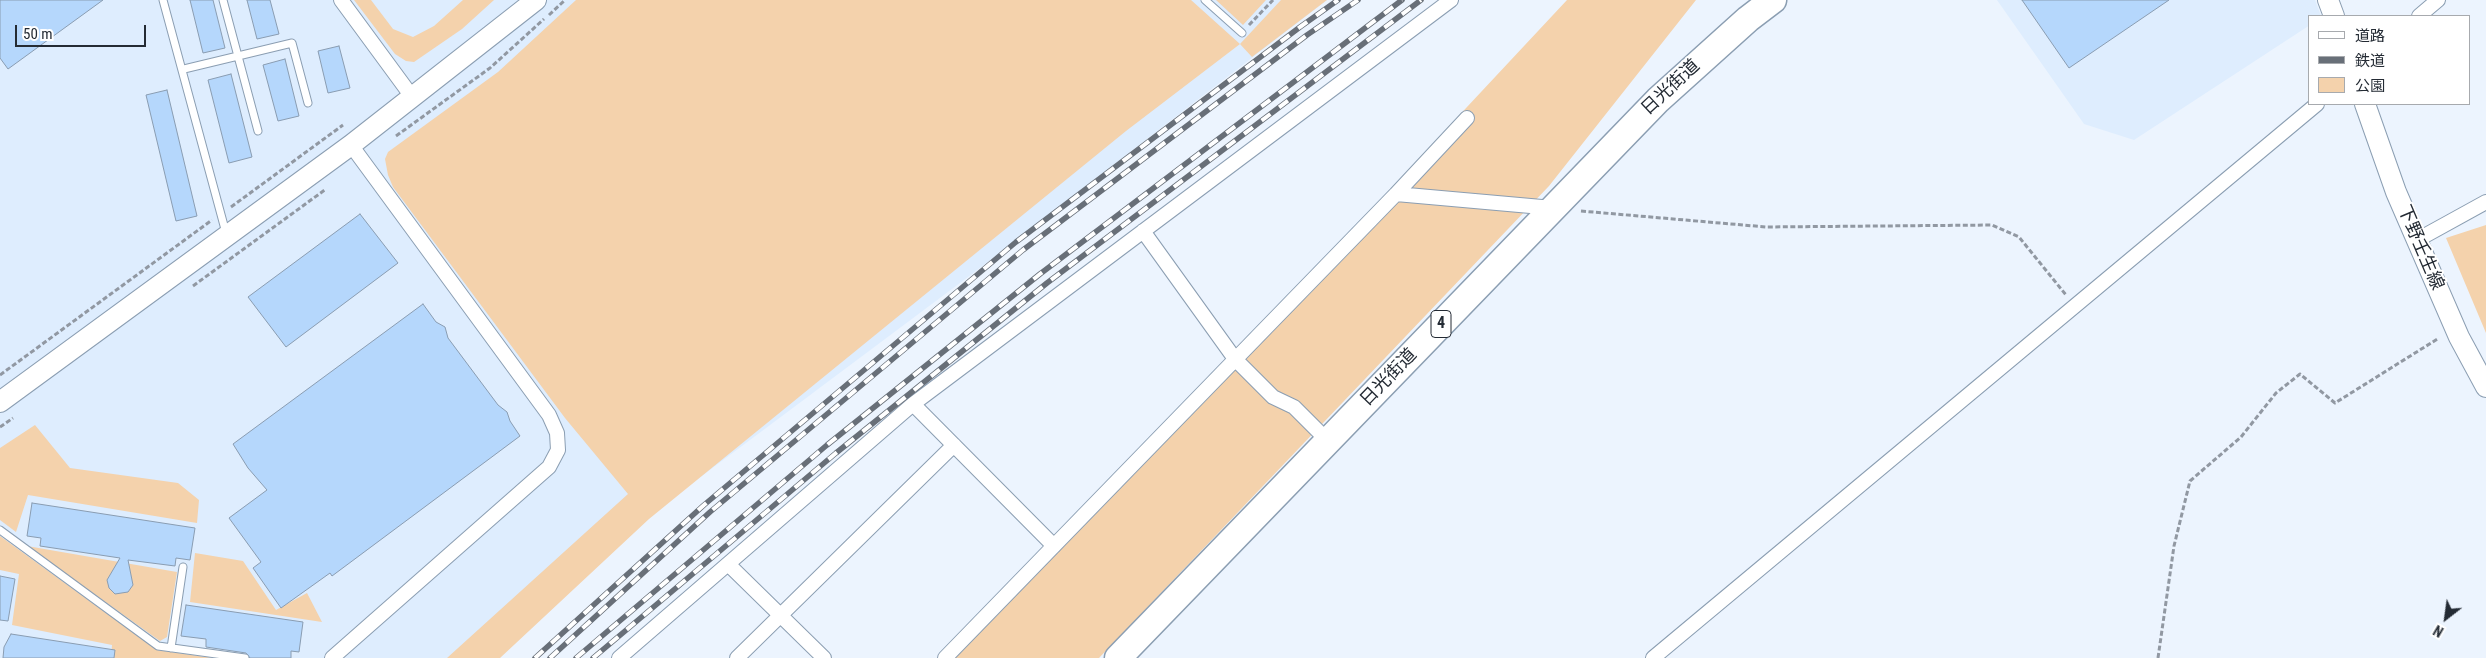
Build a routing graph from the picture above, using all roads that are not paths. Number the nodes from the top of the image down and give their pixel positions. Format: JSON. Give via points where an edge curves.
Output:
{"nodes":[{"id":1,"x":163,"y":0,"type":"edge"},
{"id":2,"x":223,"y":0,"type":"edge"},
{"id":3,"x":341,"y":0,"type":"edge"},
{"id":4,"x":536,"y":0,"type":"edge"},
{"id":5,"x":1206,"y":0,"type":"edge"},
{"id":6,"x":1452,"y":0,"type":"edge"},
{"id":7,"x":1773,"y":0,"type":"edge"},
{"id":8,"x":2328,"y":0,"type":"edge"},
{"id":9,"x":2438,"y":0,"type":"edge"},
{"id":10,"x":2334,"y":15,"type":"edge"},
{"id":11,"x":2420,"y":15,"type":"edge"},
{"id":12,"x":1242,"y":33,"type":"road end"},
{"id":13,"x":237,"y":57,"type":"junction"},
{"id":14,"x":184,"y":69,"type":"junction"},
{"id":15,"x":413,"y":98,"type":"junction"},
{"id":16,"x":308,"y":103,"type":"dead end"},
{"id":17,"x":2316,"y":105,"type":"edge"},
{"id":18,"x":2365,"y":105,"type":"edge"},
{"id":19,"x":1467,"y":118,"type":"dead end"},
{"id":20,"x":258,"y":131,"type":"dead end"},
{"id":21,"x":351,"y":145,"type":"junction"},
{"id":22,"x":1396,"y":194,"type":"junction"},
{"id":23,"x":2486,"y":202,"type":"edge"},
{"id":24,"x":1553,"y":208,"type":"junction"},
{"id":25,"x":1143,"y":231,"type":"junction"},
{"id":26,"x":227,"y":236,"type":"junction"},
{"id":27,"x":2417,"y":240,"type":"junction"},
{"id":28,"x":1235,"y":359,"type":"junction"},
{"id":29,"x":2486,"y":387,"type":"edge"},
{"id":30,"x":0,"y":402,"type":"edge"},
{"id":31,"x":913,"y":404,"type":"junction"},
{"id":32,"x":1328,"y":441,"type":"junction"},
{"id":33,"x":954,"y":445,"type":"junction"},
{"id":34,"x":0,"y":530,"type":"edge"},
{"id":35,"x":1054,"y":546,"type":"junction"},
{"id":36,"x":728,"y":564,"type":"junction"},
{"id":37,"x":183,"y":567,"type":"dead end"},
{"id":38,"x":781,"y":616,"type":"junction"},
{"id":39,"x":171,"y":648,"type":"junction"},
{"id":40,"x":245,"y":658,"type":"edge"},
{"id":41,"x":332,"y":658,"type":"edge"},
{"id":42,"x":619,"y":658,"type":"edge"},
{"id":43,"x":737,"y":658,"type":"edge"},
{"id":44,"x":824,"y":658,"type":"edge"},
{"id":45,"x":945,"y":658,"type":"edge"},
{"id":46,"x":1118,"y":658,"type":"edge"},
{"id":47,"x":1653,"y":658,"type":"edge"}],
"edges":[{"from":1,"to":14,"type":"lane"},
{"from":2,"to":13,"type":"lane"},
{"from":3,"to":15,"type":"street"},
{"from":4,"to":15,"type":"street"},
{"from":5,"to":12,"type":"lane"},
{"from":6,"to":25,"type":"street"},
{"from":7,"to":24,"type":"highway","name":"日光街道","number":"4","via":[[1658,100]]},
{"from":8,"to":10,"type":"street"},
{"from":9,"to":11,"type":"street"},
{"from":13,"to":14,"type":"lane"},
{"from":13,"to":16,"type":"lane","via":[[292,43]]},
{"from":13,"to":20,"type":"lane"},
{"from":14,"to":26,"type":"lane"},
{"from":15,"to":21,"type":"street"},
{"from":17,"to":47,"type":"street"},
{"from":18,"to":27,"type":"street","name":"下野壬生線"},
{"from":19,"to":22,"type":"street"},
{"from":21,"to":26,"type":"street"},
{"from":21,"to":41,"type":"street","via":[[549,415],[557,433],[558,450],[549,467]]},
{"from":22,"to":24,"type":"street"},
{"from":22,"to":28,"type":"street"},
{"from":23,"to":27,"type":"street"},
{"from":24,"to":32,"type":"highway","name":"日光街道","number":"4"},
{"from":25,"to":28,"type":"street"},
{"from":25,"to":31,"type":"street"},
{"from":26,"to":30,"type":"street"},
{"from":27,"to":29,"type":"street","name":"下野壬生線","via":[[2455,328]]},
{"from":28,"to":32,"type":"street","via":[[1273,397],[1294,407]]},
{"from":28,"to":35,"type":"street"},
{"from":31,"to":33,"type":"street"},
{"from":31,"to":36,"type":"street"},
{"from":32,"to":46,"type":"highway","name":"日光街道","number":"4"},
{"from":33,"to":35,"type":"street"},
{"from":33,"to":38,"type":"street"},
{"from":34,"to":39,"type":"lane","via":[[158,646]]},
{"from":35,"to":45,"type":"street"},
{"from":36,"to":38,"type":"street"},
{"from":36,"to":42,"type":"street"},
{"from":37,"to":39,"type":"lane"},
{"from":38,"to":43,"type":"street"},
{"from":38,"to":44,"type":"street"},
{"from":39,"to":40,"type":"lane"}]}
